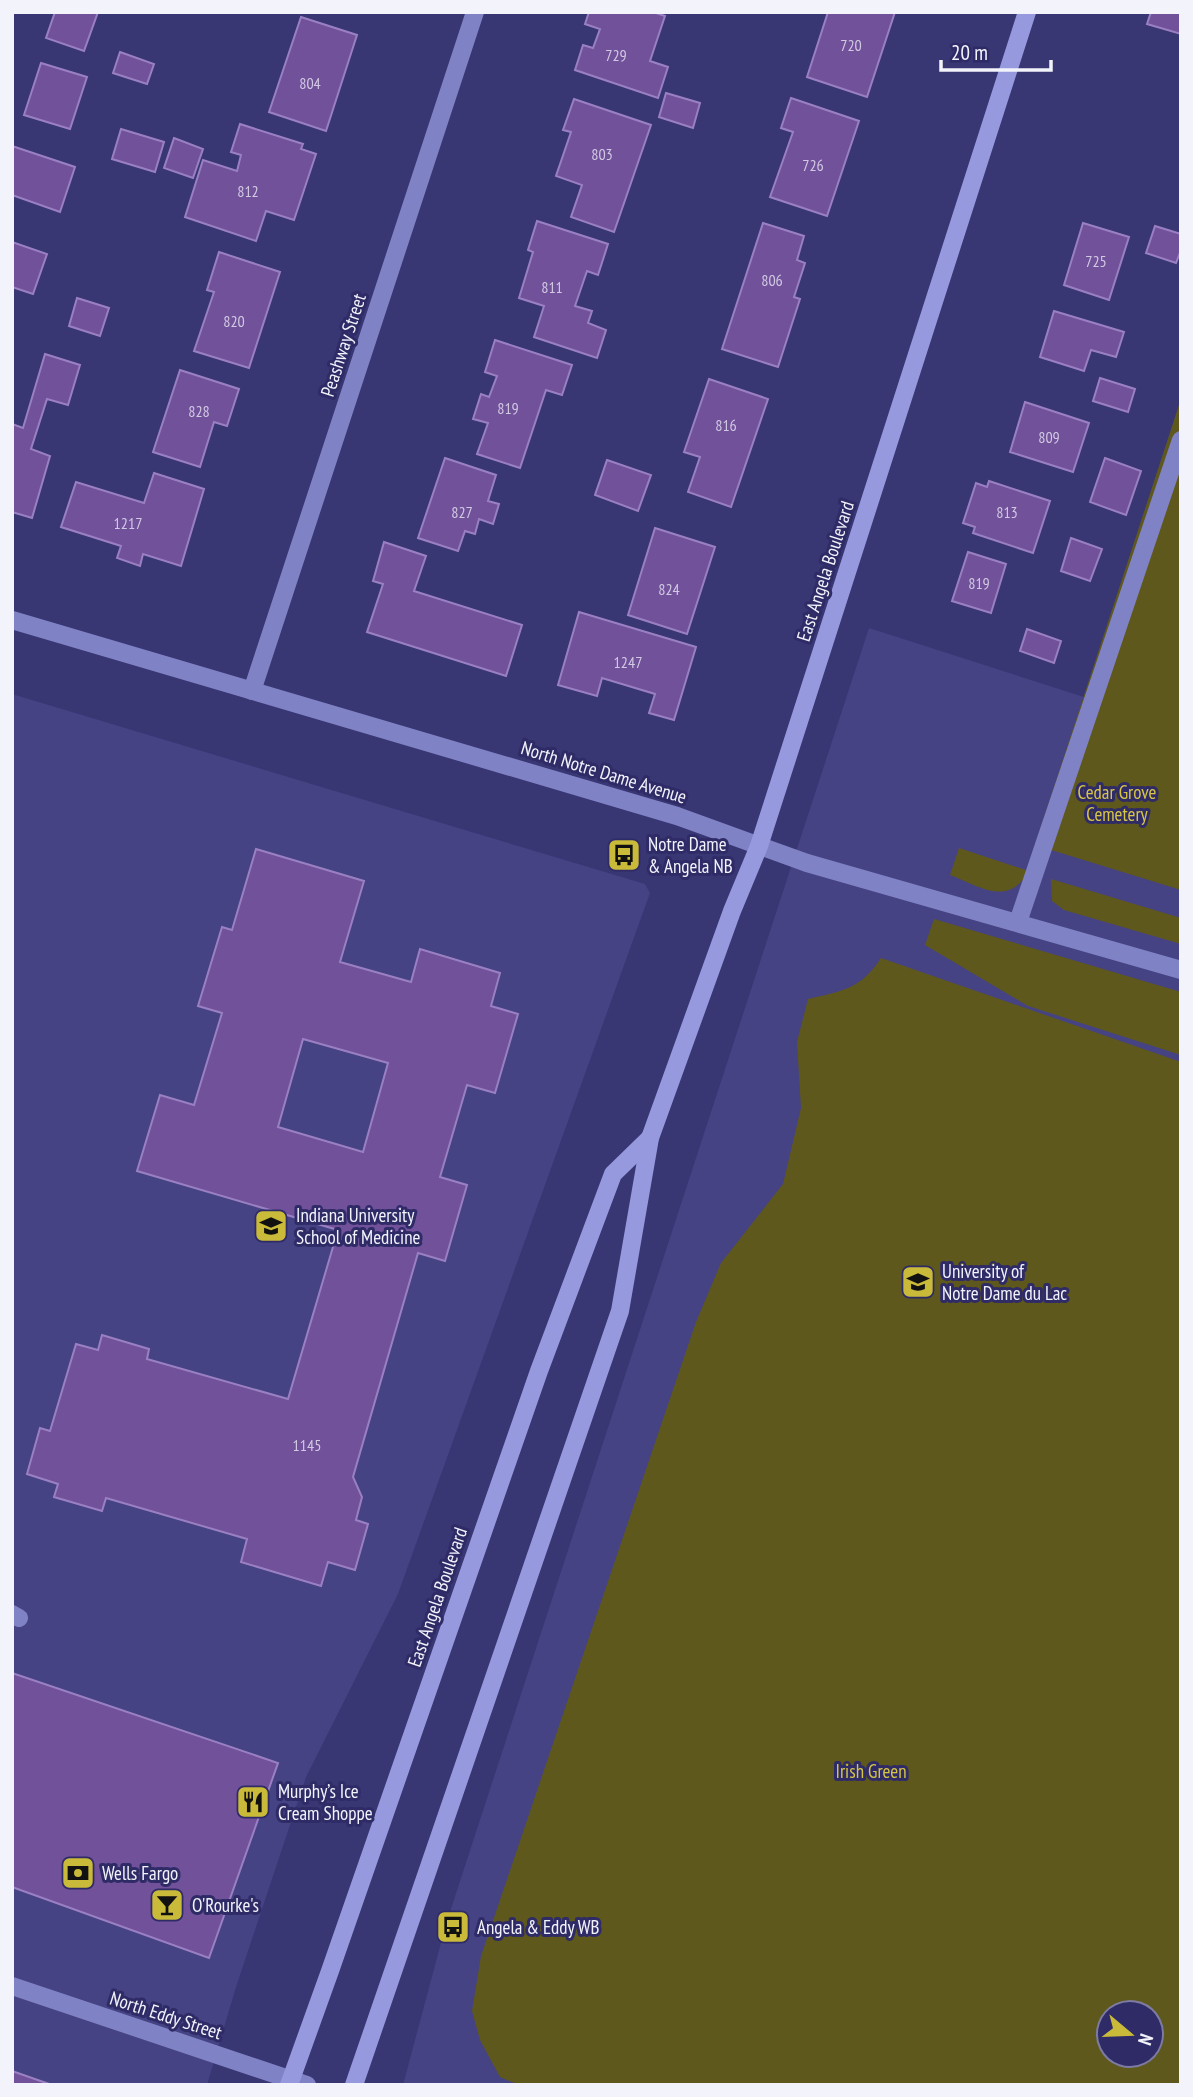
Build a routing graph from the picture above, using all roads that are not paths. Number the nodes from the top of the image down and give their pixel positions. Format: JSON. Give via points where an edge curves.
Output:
{"nodes":[{"id":1,"x":475,"y":12,"type":"edge"},
{"id":2,"x":1027,"y":12,"type":"edge"},
{"id":3,"x":1181,"y":440,"type":"edge"},
{"id":4,"x":12,"y":620,"type":"edge"},
{"id":5,"x":252,"y":691,"type":"junction"},
{"id":6,"x":759,"y":846,"type":"junction"},
{"id":7,"x":1018,"y":922,"type":"junction"},
{"id":8,"x":1181,"y":970,"type":"edge"},
{"id":9,"x":650,"y":1138,"type":"junction"},
{"id":10,"x":12,"y":1986,"type":"edge"},
{"id":11,"x":295,"y":2083,"type":"edge"},
{"id":12,"x":355,"y":2085,"type":"edge"}],
"edges":[{"from":1,"to":5,"type":"street","name":"Peashway Street"},
{"from":2,"to":6,"type":"main road","name":"East Angela Boulevard"},
{"from":3,"to":7,"type":"street"},
{"from":4,"to":5,"type":"street","name":"North Notre Dame Avenue"},
{"from":5,"to":6,"type":"street","name":"North Notre Dame Avenue","via":[[677,816]]},
{"from":6,"to":7,"type":"street","name":"North Notre Dame Avenue"},
{"from":6,"to":9,"type":"main road","name":"East Angela Boulevard"},
{"from":7,"to":8,"type":"street","name":"North Notre Dame Avenue"},
{"from":9,"to":11,"type":"main road","name":"East Angela Boulevard","via":[[613,1174],[539,1371]]},
{"from":9,"to":12,"type":"main road","name":"East Angela Boulevard","via":[[620,1311]]},
{"from":10,"to":11,"type":"street","name":"North Eddy Street"}]}
